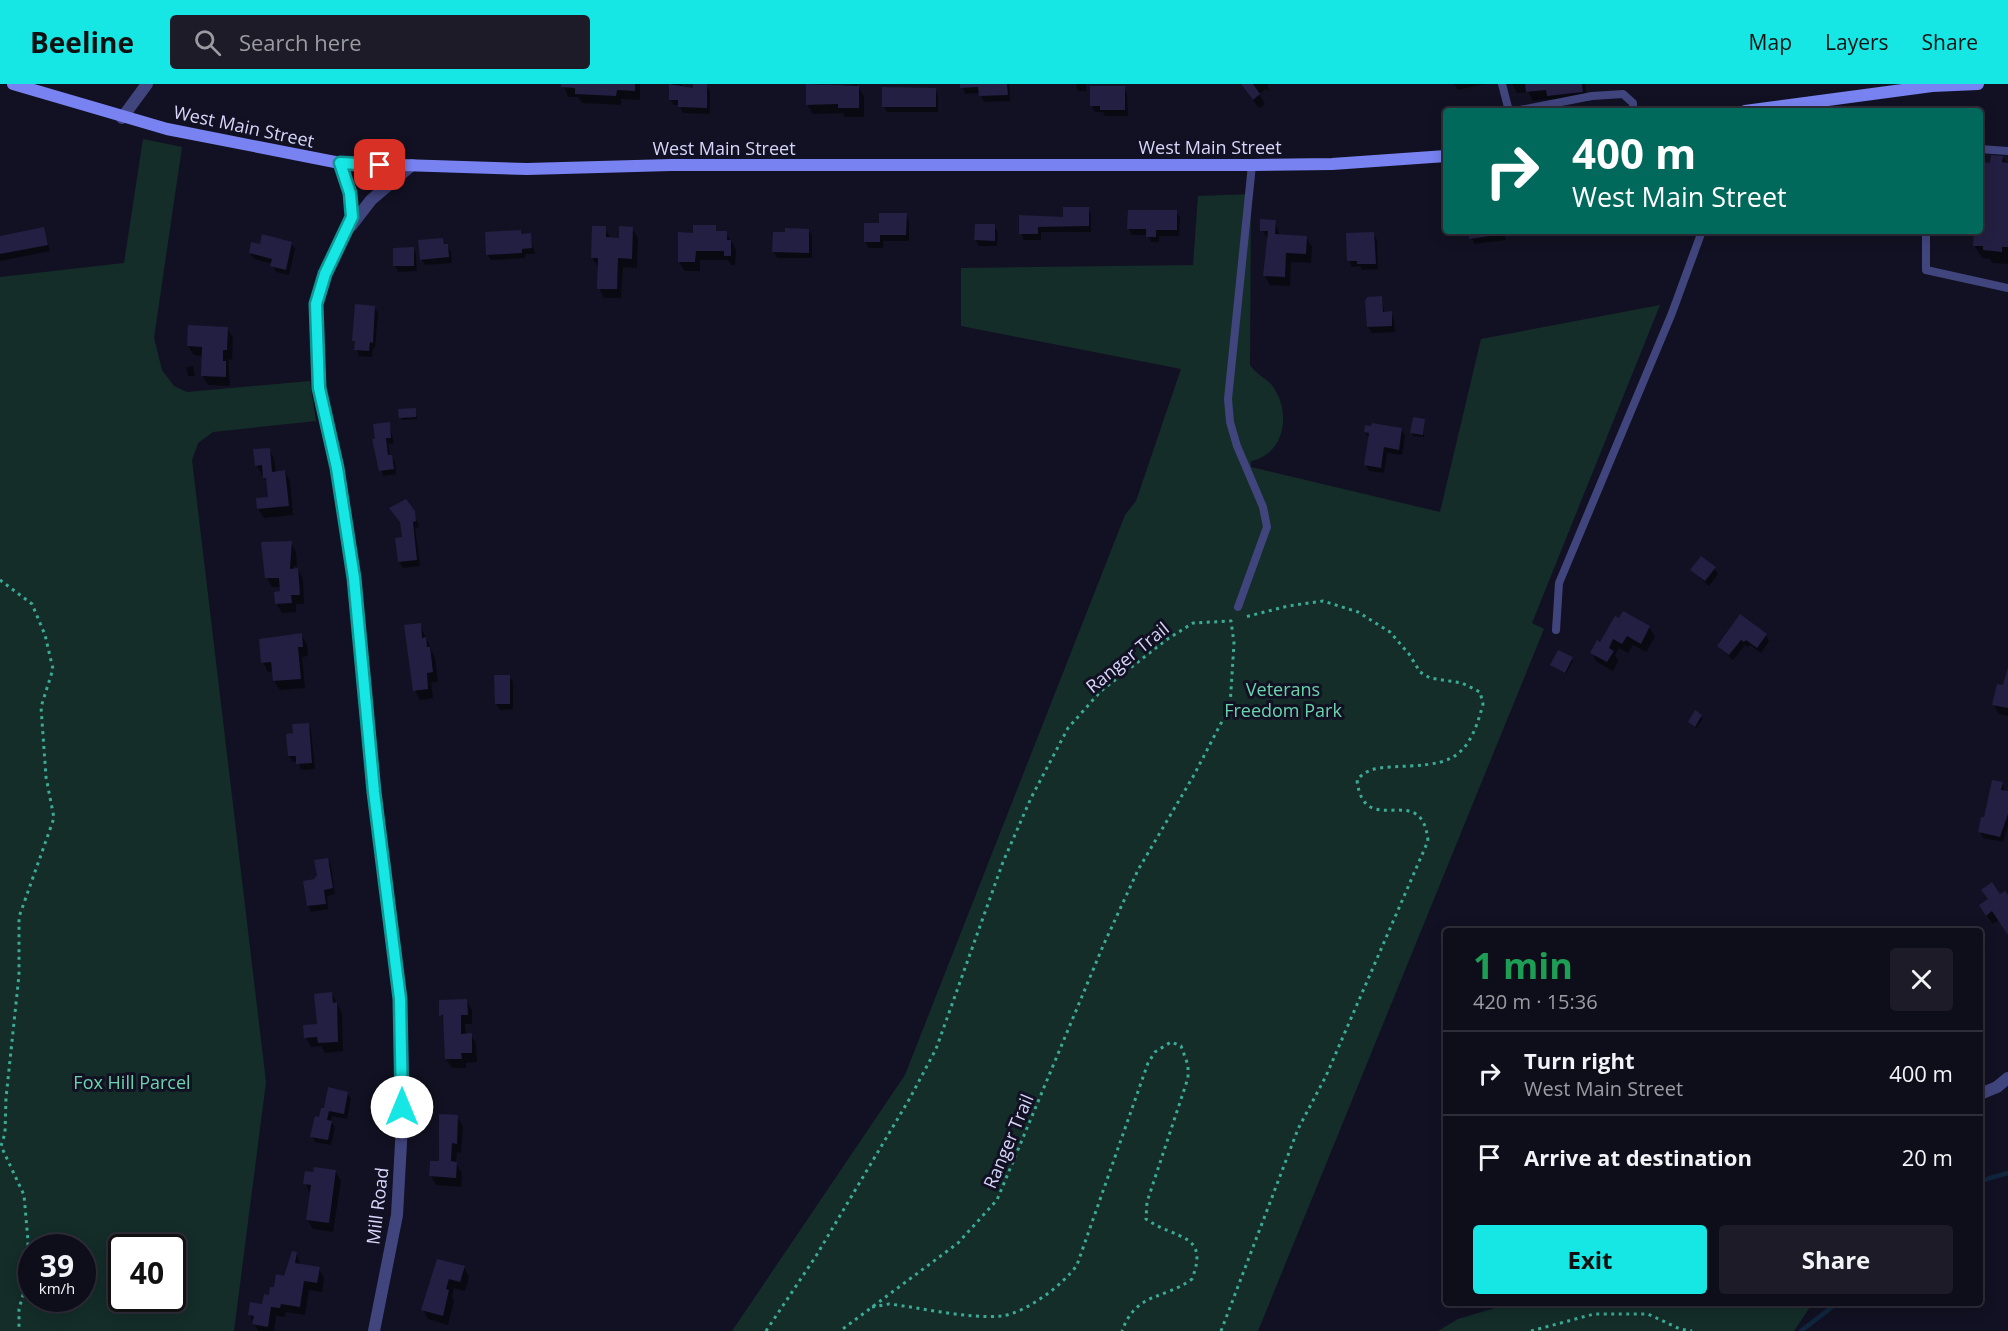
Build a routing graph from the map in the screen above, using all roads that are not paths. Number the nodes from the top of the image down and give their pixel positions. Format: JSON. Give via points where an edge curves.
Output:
{"nodes":[{"id":1,"x":13,"y":84,"type":"edge"},
{"id":2,"x":147,"y":84,"type":"edge"},
{"id":3,"x":1502,"y":84,"type":"edge"},
{"id":4,"x":1978,"y":84,"type":"edge"},
{"id":5,"x":1508,"y":108,"type":"edge"},
{"id":6,"x":1530,"y":108,"type":"edge"},
{"id":7,"x":1633,"y":108,"type":"edge"},
{"id":8,"x":1768,"y":108,"type":"edge"},
{"id":9,"x":123,"y":118,"type":"junction"},
{"id":10,"x":1983,"y":149,"type":"edge"},
{"id":11,"x":2008,"y":151,"type":"edge"},
{"id":12,"x":1443,"y":156,"type":"edge"},
{"id":13,"x":340,"y":163,"type":"junction"},
{"id":14,"x":412,"y":165,"type":"junction"},
{"id":15,"x":1252,"y":165,"type":"junction"},
{"id":16,"x":347,"y":231,"type":"junction"},
{"id":17,"x":1701,"y":234,"type":"edge"},
{"id":18,"x":1926,"y":234,"type":"edge"},
{"id":19,"x":2008,"y":288,"type":"edge"},
{"id":20,"x":1238,"y":607,"type":"road end"},
{"id":21,"x":1556,"y":630,"type":"dead end"},
{"id":22,"x":2008,"y":1078,"type":"edge"},
{"id":23,"x":1983,"y":1093,"type":"edge"},
{"id":24,"x":374,"y":1331,"type":"edge"}],
"edges":[{"from":1,"to":9,"type":"main road","name":"West Main Street"},
{"from":2,"to":9,"type":"street"},
{"from":3,"to":5,"type":"lane"},
{"from":4,"to":8,"type":"main road","via":[[1932,86]]},
{"from":6,"to":7,"type":"lane","via":[[1623,94]]},
{"from":9,"to":13,"type":"main road","name":"West Main Street"},
{"from":10,"to":11,"type":"lane"},
{"from":12,"to":15,"type":"main road","name":"West Main Street"},
{"from":13,"to":14,"type":"main road","name":"West Main Street"},
{"from":13,"to":16,"type":"street","name":"Mill Road","via":[[352,204]]},
{"from":14,"to":15,"type":"main road","name":"West Main Street","via":[[527,169],[699,165]]},
{"from":14,"to":16,"type":"street","name":"Mill Road","via":[[371,200]]},
{"from":15,"to":20,"type":"lane","via":[[1228,399],[1230,422],[1267,527]]},
{"from":16,"to":24,"type":"street","name":"Mill Road","via":[[325,274],[316,304],[319,388],[337,468],[354,578],[402,1044],[397,1215]]},
{"from":17,"to":21,"type":"lane","via":[[1672,313],[1558,583]]},
{"from":18,"to":19,"type":"lane","via":[[1926,270]]},
{"from":22,"to":23,"type":"street"}]}
